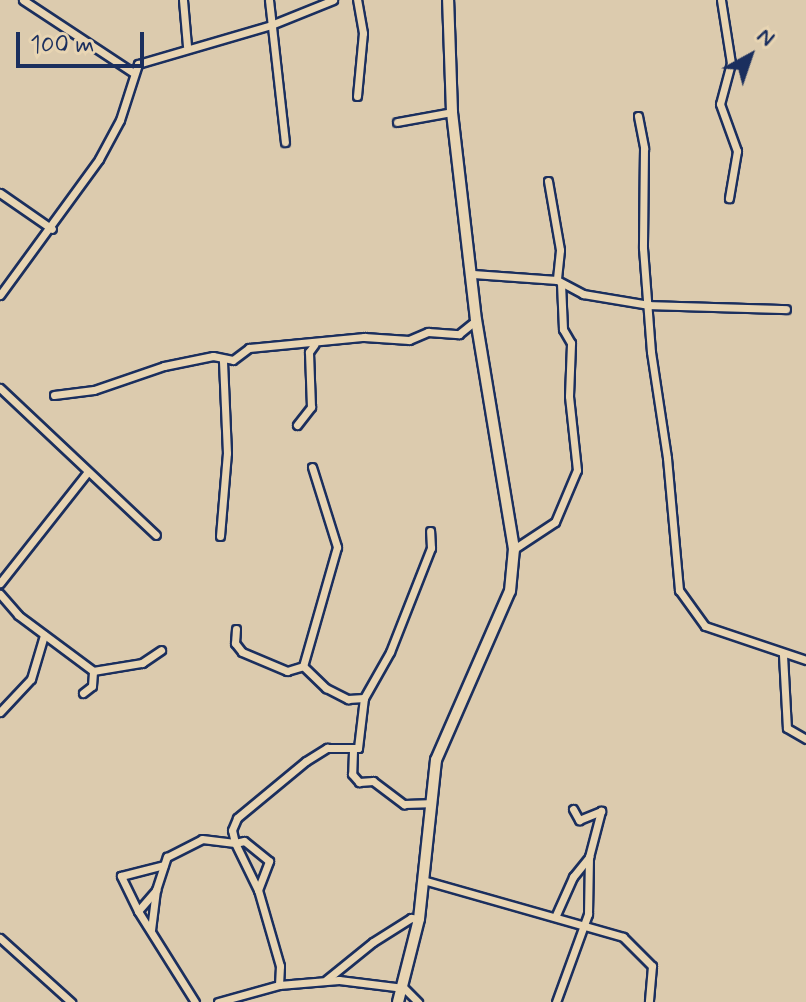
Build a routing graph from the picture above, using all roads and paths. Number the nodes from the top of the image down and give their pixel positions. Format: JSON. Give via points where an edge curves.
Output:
{"nodes":[{"id":1,"x":23,"y":0,"type":"edge"},
{"id":2,"x":183,"y":0,"type":"edge"},
{"id":3,"x":269,"y":0,"type":"edge"},
{"id":4,"x":333,"y":0,"type":"edge"},
{"id":5,"x":357,"y":0,"type":"edge"},
{"id":6,"x":448,"y":0,"type":"edge"},
{"id":7,"x":721,"y":0,"type":"edge"},
{"id":8,"x":271,"y":25,"type":"junction"},
{"id":9,"x":187,"y":46,"type":"junction"},
{"id":10,"x":132,"y":72,"type":"junction"},
{"id":11,"x":357,"y":96,"type":"dead end"},
{"id":12,"x":452,"y":112,"type":"junction"},
{"id":13,"x":638,"y":116,"type":"dead end"},
{"id":14,"x":397,"y":122,"type":"dead end"},
{"id":15,"x":285,"y":142,"type":"dead end"},
{"id":16,"x":548,"y":181,"type":"dead end"},
{"id":17,"x":0,"y":193,"type":"edge"},
{"id":18,"x":729,"y":198,"type":"dead end"},
{"id":19,"x":52,"y":229,"type":"junction"},
{"id":20,"x":473,"y":274,"type":"junction"},
{"id":21,"x":559,"y":282,"type":"junction"},
{"id":22,"x":0,"y":295,"type":"edge"},
{"id":23,"x":649,"y":305,"type":"junction"},
{"id":24,"x":786,"y":309,"type":"dead end"},
{"id":25,"x":476,"y":320,"type":"junction"},
{"id":26,"x":314,"y":345,"type":"junction"},
{"id":27,"x":223,"y":360,"type":"junction"},
{"id":28,"x":0,"y":388,"type":"edge"},
{"id":29,"x":54,"y":395,"type":"dead end"},
{"id":30,"x":297,"y":425,"type":"dead end"},
{"id":31,"x":312,"y":467,"type":"dead end"},
{"id":32,"x":86,"y":474,"type":"junction"},
{"id":33,"x":430,"y":531,"type":"dead end"},
{"id":34,"x":156,"y":535,"type":"dead end"},
{"id":35,"x":220,"y":536,"type":"dead end"},
{"id":36,"x":514,"y":549,"type":"junction"},
{"id":37,"x":0,"y":583,"type":"edge"},
{"id":38,"x":0,"y":594,"type":"edge"},
{"id":39,"x":236,"y":629,"type":"dead end"},
{"id":40,"x":44,"y":635,"type":"junction"},
{"id":41,"x":161,"y":650,"type":"dead end"},
{"id":42,"x":783,"y":655,"type":"junction"},
{"id":43,"x":806,"y":660,"type":"edge"},
{"id":44,"x":303,"y":666,"type":"junction"},
{"id":45,"x":93,"y":671,"type":"junction"},
{"id":46,"x":83,"y":693,"type":"dead end"},
{"id":47,"x":364,"y":698,"type":"junction"},
{"id":48,"x":0,"y":712,"type":"edge"},
{"id":49,"x":806,"y":739,"type":"edge"},
{"id":50,"x":353,"y":751,"type":"junction"},
{"id":51,"x":428,"y":803,"type":"junction"},
{"id":52,"x":573,"y":809,"type":"dead end"},
{"id":53,"x":235,"y":843,"type":"junction"},
{"id":54,"x":589,"y":857,"type":"junction"},
{"id":55,"x":164,"y":865,"type":"junction"},
{"id":56,"x":423,"y":880,"type":"junction"},
{"id":57,"x":156,"y":890,"type":"junction"},
{"id":58,"x":258,"y":890,"type":"junction"},
{"id":59,"x":138,"y":911,"type":"junction"},
{"id":60,"x":556,"y":915,"type":"junction"},
{"id":61,"x":419,"y":919,"type":"junction"},
{"id":62,"x":585,"y":924,"type":"junction"},
{"id":63,"x":151,"y":930,"type":"junction"},
{"id":64,"x":0,"y":938,"type":"edge"},
{"id":65,"x":325,"y":980,"type":"junction"},
{"id":66,"x":279,"y":985,"type":"junction"},
{"id":67,"x":404,"y":988,"type":"junction"},
{"id":68,"x":71,"y":1002,"type":"edge"},
{"id":69,"x":195,"y":1002,"type":"edge"},
{"id":70,"x":218,"y":1002,"type":"edge"},
{"id":71,"x":398,"y":1002,"type":"edge"},
{"id":72,"x":418,"y":1002,"type":"edge"},
{"id":73,"x":556,"y":1002,"type":"edge"},
{"id":74,"x":649,"y":1002,"type":"edge"}],
"edges":[{"from":1,"to":10,"type":"street"},
{"from":2,"to":9,"type":"street"},
{"from":3,"to":8,"type":"street"},
{"from":4,"to":8,"type":"street"},
{"from":5,"to":11,"type":"street","via":[[363,33]]},
{"from":6,"to":12,"type":"main road"},
{"from":7,"to":18,"type":"street","via":[[731,63],[720,104],[737,151]]},
{"from":8,"to":9,"type":"street"},
{"from":8,"to":15,"type":"street"},
{"from":9,"to":10,"type":"street","via":[[148,57]]},
{"from":10,"to":19,"type":"street","via":[[120,120]]},
{"from":12,"to":14,"type":"street"},
{"from":12,"to":20,"type":"main road"},
{"from":13,"to":23,"type":"street"},
{"from":16,"to":21,"type":"street","via":[[560,250]]},
{"from":17,"to":19,"type":"street"},
{"from":19,"to":22,"type":"street"},
{"from":20,"to":21,"type":"street"},
{"from":20,"to":25,"type":"main road"},
{"from":21,"to":23,"type":"street","via":[[583,294]]},
{"from":21,"to":36,"type":"street","via":[[563,329],[571,343],[569,396],[577,470],[555,522]]},
{"from":23,"to":24,"type":"street"},
{"from":23,"to":42,"type":"street","via":[[679,590],[705,626]]},
{"from":25,"to":26,"type":"street","via":[[459,334]]},
{"from":25,"to":36,"type":"main road"},
{"from":26,"to":27,"type":"street","via":[[249,348],[233,360]]},
{"from":26,"to":30,"type":"street","via":[[309,352],[311,407]]},
{"from":27,"to":29,"type":"street","via":[[213,356],[164,366],[94,390]]},
{"from":27,"to":35,"type":"street","via":[[227,453]]},
{"from":28,"to":32,"type":"street"},
{"from":31,"to":44,"type":"street","via":[[337,547]]},
{"from":32,"to":34,"type":"street"},
{"from":32,"to":37,"type":"street"},
{"from":33,"to":47,"type":"street","via":[[431,548],[390,652]]},
{"from":36,"to":51,"type":"main road","via":[[510,591],[446,733]]},
{"from":38,"to":40,"type":"street"},
{"from":39,"to":44,"type":"street","via":[[235,643],[242,652],[287,671]]},
{"from":40,"to":45,"type":"street"},
{"from":40,"to":48,"type":"street","via":[[25,688]]},
{"from":41,"to":45,"type":"street","via":[[142,663]]},
{"from":42,"to":43,"type":"street"},
{"from":42,"to":49,"type":"street","via":[[787,728]]},
{"from":44,"to":47,"type":"street","via":[[326,688],[348,699]]},
{"from":45,"to":46,"type":"street","via":[[92,686]]},
{"from":47,"to":50,"type":"street","via":[[364,724]]},
{"from":50,"to":51,"type":"street","via":[[352,774],[359,782],[373,781],[404,804]]},
{"from":50,"to":53,"type":"street","via":[[327,748],[306,761],[237,818]]},
{"from":51,"to":56,"type":"main road"},
{"from":52,"to":54,"type":"street","via":[[579,820],[601,811]]},
{"from":53,"to":55,"type":"street","via":[[192,841],[167,857]]},
{"from":53,"to":58,"type":"street"},
{"from":53,"to":58,"type":"street","via":[[244,841],[269,861]]},
{"from":54,"to":60,"type":"street","via":[[573,877]]},
{"from":54,"to":62,"type":"street"},
{"from":55,"to":57,"type":"street"},
{"from":55,"to":59,"type":"street","via":[[121,876]]},
{"from":56,"to":60,"type":"street"},
{"from":56,"to":61,"type":"main road"},
{"from":57,"to":59,"type":"street"},
{"from":57,"to":63,"type":"street"},
{"from":58,"to":66,"type":"street","via":[[280,966]]},
{"from":59,"to":63,"type":"street"},
{"from":60,"to":62,"type":"street"},
{"from":61,"to":65,"type":"street","via":[[411,918],[373,942]]},
{"from":61,"to":67,"type":"main road"},
{"from":62,"to":73,"type":"street"},
{"from":62,"to":74,"type":"street","via":[[623,937],[652,966]]},
{"from":63,"to":69,"type":"street"},
{"from":64,"to":68,"type":"street"},
{"from":65,"to":66,"type":"street"},
{"from":65,"to":67,"type":"street"},
{"from":66,"to":70,"type":"street"},
{"from":67,"to":71,"type":"main road"},
{"from":67,"to":72,"type":"street"}]}
